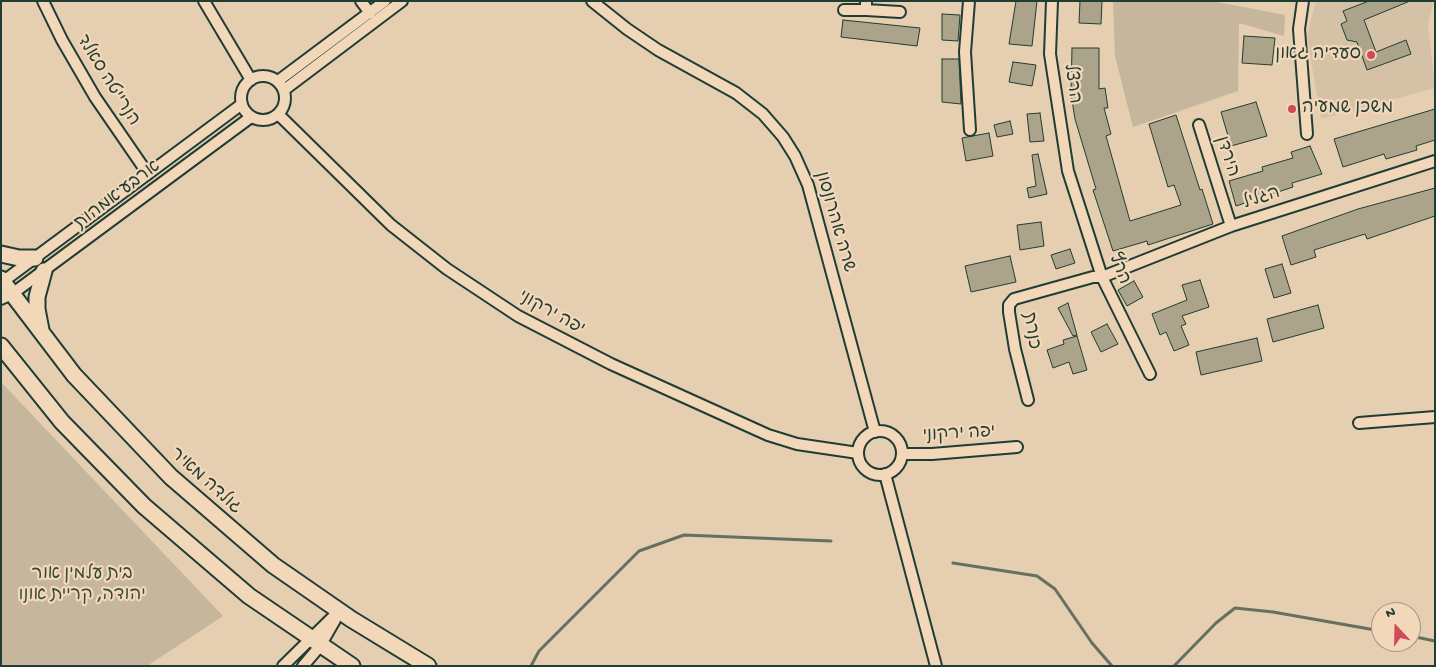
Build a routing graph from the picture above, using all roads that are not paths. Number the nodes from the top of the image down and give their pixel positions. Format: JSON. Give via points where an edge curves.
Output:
{"nodes":[{"id":1,"x":43,"y":1,"type":"edge"},
{"id":2,"x":204,"y":1,"type":"edge"},
{"id":3,"x":361,"y":1,"type":"edge"},
{"id":4,"x":385,"y":1,"type":"edge"},
{"id":5,"x":402,"y":1,"type":"edge"},
{"id":6,"x":592,"y":1,"type":"edge"},
{"id":7,"x":970,"y":1,"type":"edge"},
{"id":8,"x":1052,"y":1,"type":"edge"},
{"id":9,"x":1303,"y":1,"type":"edge"},
{"id":10,"x":866,"y":6,"type":"edge"},
{"id":11,"x":844,"y":10,"type":"dead end"},
{"id":12,"x":900,"y":12,"type":"dead end"},
{"id":13,"x":370,"y":13,"type":"junction"},
{"id":14,"x":251,"y":80,"type":"junction"},
{"id":15,"x":281,"y":86,"type":"junction"},
{"id":16,"x":242,"y":104,"type":"junction"},
{"id":17,"x":278,"y":114,"type":"junction"},
{"id":18,"x":251,"y":117,"type":"junction"},
{"id":19,"x":1199,"y":125,"type":"dead end"},
{"id":20,"x":970,"y":130,"type":"dead end"},
{"id":21,"x":1307,"y":134,"type":"dead end"},
{"id":22,"x":1435,"y":161,"type":"edge"},
{"id":23,"x":1068,"y":171,"type":"joint"},
{"id":24,"x":148,"y":174,"type":"junction"},
{"id":25,"x":1231,"y":226,"type":"junction"},
{"id":26,"x":1,"y":254,"type":"edge"},
{"id":27,"x":35,"y":258,"type":"junction"},
{"id":28,"x":44,"y":271,"type":"junction"},
{"id":29,"x":1102,"y":277,"type":"junction"},
{"id":30,"x":2,"y":281,"type":"edge"},
{"id":31,"x":7,"y":297,"type":"edge"},
{"id":32,"x":43,"y":336,"type":"junction"},
{"id":33,"x":1,"y":346,"type":"edge"},
{"id":34,"x":1150,"y":374,"type":"dead end"},
{"id":35,"x":1028,"y":400,"type":"dead end"},
{"id":36,"x":1435,"y":417,"type":"edge"},
{"id":37,"x":1359,"y":422,"type":"dead end"},
{"id":38,"x":875,"y":432,"type":"junction"},
{"id":39,"x":1017,"y":447,"type":"dead end"},
{"id":40,"x":858,"y":453,"type":"junction"},
{"id":41,"x":902,"y":454,"type":"junction"},
{"id":42,"x":885,"y":474,"type":"junction"},
{"id":43,"x":339,"y":612,"type":"junction"},
{"id":44,"x":315,"y":642,"type":"junction"},
{"id":45,"x":283,"y":666,"type":"edge"},
{"id":46,"x":303,"y":666,"type":"edge"},
{"id":47,"x":352,"y":666,"type":"edge"},
{"id":48,"x":428,"y":666,"type":"edge"},
{"id":49,"x":936,"y":666,"type":"edge"}],
"edges":[{"from":1,"to":24,"type":"street","name":"הנרייטה סאלד","via":[[95,97]]},
{"from":2,"to":14,"type":"street"},
{"from":3,"to":13,"type":"street"},
{"from":4,"to":13,"type":"street"},
{"from":5,"to":15,"type":"street"},
{"from":6,"to":38,"type":"street","name":"שרה אהרונסון","via":[[635,34],[736,93],[763,114],[783,137],[808,185]]},
{"from":7,"to":20,"type":"street","via":[[965,52]]},
{"from":8,"to":23,"type":"street","name":"הרצל","via":[[1050,54]]},
{"from":9,"to":21,"type":"street","via":[[1299,29]]},
{"from":10,"to":11,"type":"street"},
{"from":10,"to":12,"type":"street"},
{"from":13,"to":15,"type":"street"},
{"from":14,"to":15,"type":"street","via":[[263,76]]},
{"from":14,"to":16,"type":"street","via":[[242,89]]},
{"from":15,"to":17,"type":"street","via":[[286,98]]},
{"from":16,"to":18,"type":"street"},
{"from":16,"to":24,"type":"street","name":"ארבע אמהות"},
{"from":17,"to":18,"type":"street","via":[[262,120]]},
{"from":17,"to":40,"type":"street","name":"יפה ירקוני","via":[[391,225],[447,269],[518,316],[610,364],[759,432],[797,444]]},
{"from":18,"to":28,"type":"street","name":"ארבע אמהות"},
{"from":19,"to":25,"type":"street","name":"הירדן"},
{"from":22,"to":25,"type":"street","name":"הגליל"},
{"from":23,"to":29,"type":"street","name":"הרץ"},
{"from":24,"to":27,"type":"street","name":"ארבע אמהות"},
{"from":25,"to":29,"type":"street","name":"הגליל"},
{"from":26,"to":27,"type":"main road"},
{"from":27,"to":30,"type":"street","name":"ארבע אמהות"},
{"from":28,"to":31,"type":"street","name":"ארבע אמהות"},
{"from":28,"to":32,"type":"main road","via":[[37,297]]},
{"from":29,"to":34,"type":"street","name":"הרץ"},
{"from":29,"to":35,"type":"street","name":"כנרת","via":[[1014,299],[1009,305],[1015,350]]},
{"from":30,"to":31,"type":"main road","name":"גולדה מאיר"},
{"from":31,"to":32,"type":"main road","name":"גולדה מאיר"},
{"from":32,"to":43,"type":"main road","name":"גולדה מאיר","via":[[92,396],[170,477],[273,565]]},
{"from":33,"to":44,"type":"main road","via":[[62,422],[137,500],[249,596]]},
{"from":36,"to":37,"type":"street"},
{"from":38,"to":40,"type":"street","via":[[865,437]]},
{"from":38,"to":41,"type":"street","via":[[889,433],[896,438]]},
{"from":39,"to":41,"type":"street","name":"יפה ירקוני"},
{"from":40,"to":42,"type":"street","via":[[864,468],[871,473]]},
{"from":41,"to":42,"type":"street","via":[[895,469]]},
{"from":42,"to":49,"type":"street"},
{"from":43,"to":44,"type":"street"},
{"from":43,"to":48,"type":"main road","name":"גולדה מאיר"},
{"from":44,"to":45,"type":"street"},
{"from":44,"to":46,"type":"street"},
{"from":44,"to":47,"type":"main road"}]}
